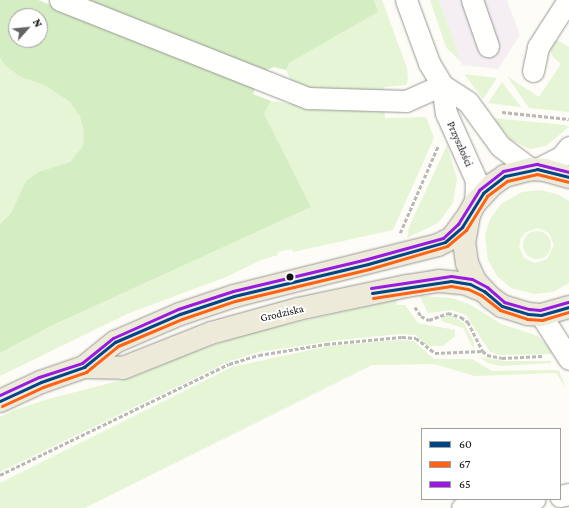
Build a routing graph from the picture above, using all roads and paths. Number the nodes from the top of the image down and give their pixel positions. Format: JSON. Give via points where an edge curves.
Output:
{"nodes":[{"id":1,"x":60,"y":0,"type":"edge"},
{"id":2,"x":406,"y":0,"type":"edge"},
{"id":3,"x":472,"y":0,"type":"edge"},
{"id":4,"x":568,"y":0,"type":"edge"},
{"id":5,"x":488,"y":46,"type":"dead end"},
{"id":6,"x":534,"y":71,"type":"dead end"},
{"id":7,"x":442,"y":85,"type":"junction"},
{"id":8,"x":500,"y":112,"type":"dead end"},
{"id":9,"x":569,"y":119,"type":"edge"},
{"id":10,"x":441,"y":139,"type":"dead end"},
{"id":11,"x":569,"y":147,"type":"edge"},
{"id":12,"x":534,"y":169,"type":"junction"},
{"id":13,"x":569,"y":177,"type":"edge"},
{"id":14,"x":472,"y":209,"type":"junction"},
{"id":15,"x":398,"y":237,"type":"dead end"},
{"id":16,"x":484,"y":291,"type":"junction"},
{"id":17,"x":412,"y":302,"type":"dead end"},
{"id":18,"x":569,"y":307,"type":"edge"},
{"id":19,"x":541,"y":315,"type":"junction"},
{"id":20,"x":483,"y":351,"type":"junction"},
{"id":21,"x":546,"y":356,"type":"dead end"},
{"id":22,"x":569,"y":359,"type":"edge"},
{"id":23,"x":84,"y":367,"type":"junction"},
{"id":24,"x":0,"y":401,"type":"edge"},
{"id":25,"x":0,"y":475,"type":"edge"},
{"id":26,"x":530,"y":500,"type":"edge"},
{"id":27,"x":509,"y":505,"type":"edge"},
{"id":28,"x":462,"y":508,"type":"edge"}],
"edges":[{"from":1,"to":7,"type":"street","via":[[308,98],[406,101]]},
{"from":2,"to":7,"type":"street","name":"Przyszłości","via":[[429,63]]},
{"from":3,"to":5,"type":"street"},
{"from":4,"to":6,"type":"street","via":[[538,47]]},
{"from":7,"to":12,"type":"street","name":"Przyszłości","via":[[468,102],[500,146]]},
{"from":7,"to":14,"type":"street","name":"Przyszłości","via":[[446,112],[476,180]]},
{"from":8,"to":9,"type":"path"},
{"from":10,"to":15,"type":"path"},
{"from":11,"to":12,"type":"street","via":[[560,157]]},
{"from":12,"to":13,"type":"main road"},
{"from":12,"to":14,"type":"main road","name":"Grodziska","via":[[499,180]]},
{"from":14,"to":16,"type":"main road","via":[[464,242],[465,255],[475,281]]},
{"from":14,"to":23,"type":"main road","name":"Grodziska","via":[[452,238],[438,245],[234,296],[180,314],[115,342]]},
{"from":16,"to":19,"type":"main road","via":[[502,306]]},
{"from":16,"to":23,"type":"main road","name":"Grodziska","via":[[470,284],[451,281],[407,286],[255,319],[211,333],[123,368]]},
{"from":17,"to":20,"type":"path","via":[[421,316],[433,320],[440,314],[448,313],[461,317],[472,329]]},
{"from":18,"to":19,"type":"main road"},
{"from":19,"to":22,"type":"street"},
{"from":20,"to":21,"type":"path","via":[[498,358]]},
{"from":20,"to":25,"type":"path","via":[[435,353],[416,338],[402,337],[326,344],[259,355],[229,364]]},
{"from":23,"to":24,"type":"main road","name":"Grodziska","via":[[46,380]]},
{"from":26,"to":27,"type":"street"},
{"from":27,"to":28,"type":"street"}]}
